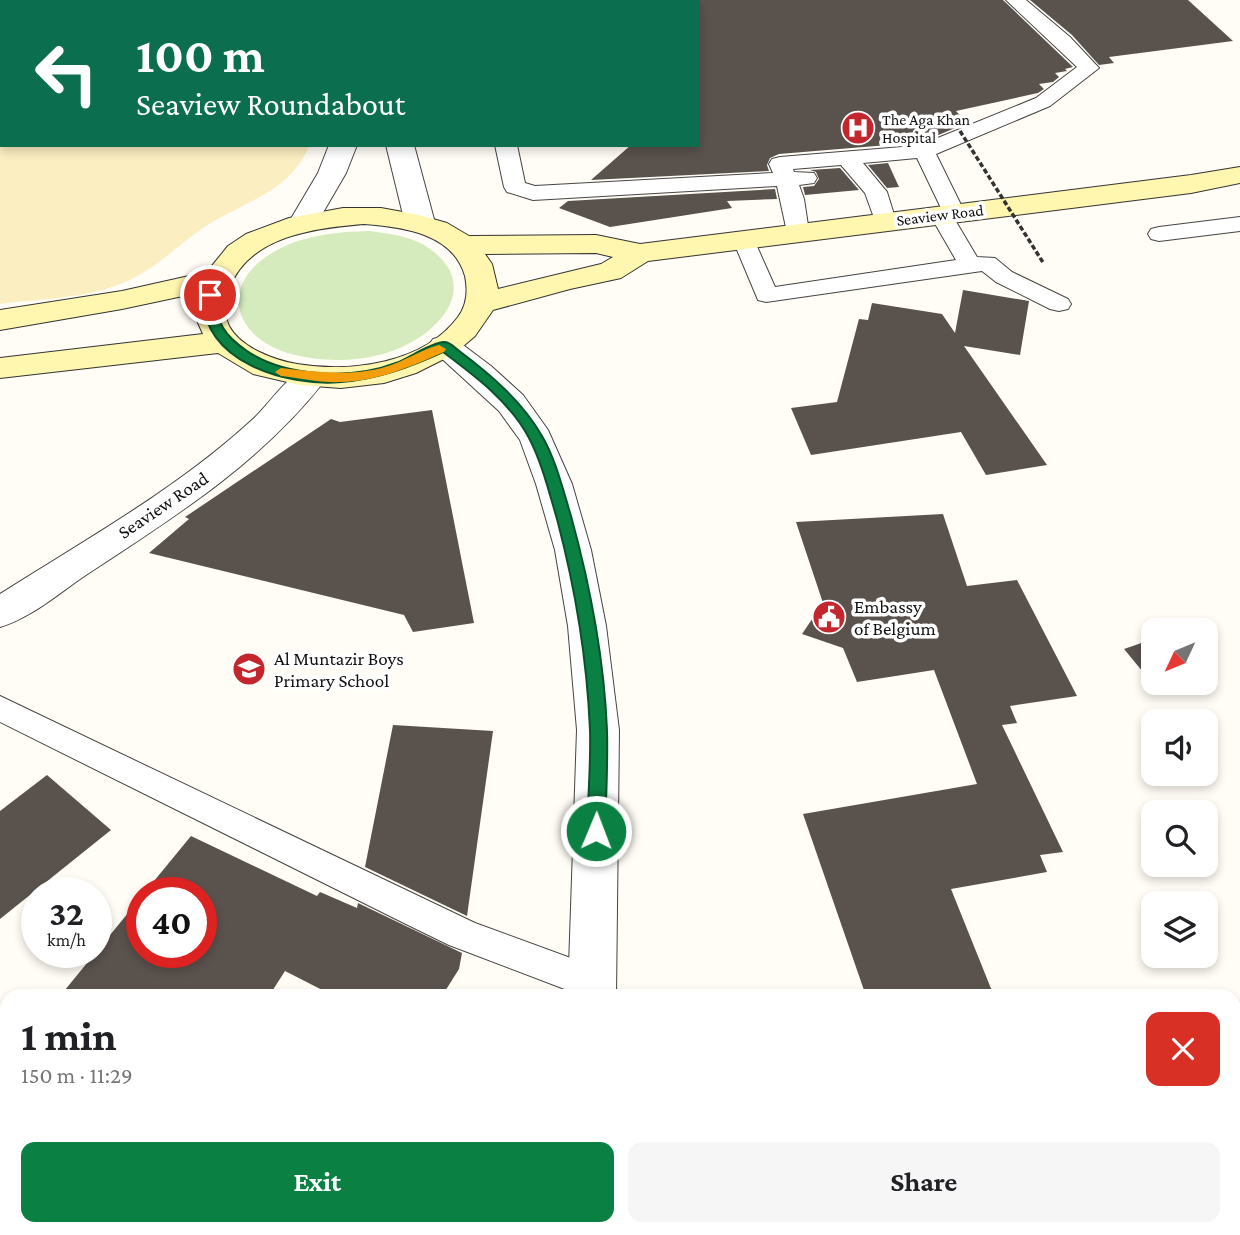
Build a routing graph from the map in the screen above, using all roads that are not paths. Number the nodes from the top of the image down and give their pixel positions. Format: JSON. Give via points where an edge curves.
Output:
{"nodes":[{"id":1,"x":1015,"y":0,"type":"edge"},
{"id":2,"x":342,"y":147,"type":"edge"},
{"id":3,"x":401,"y":147,"type":"edge"},
{"id":4,"x":506,"y":147,"type":"edge"},
{"id":5,"x":924,"y":151,"type":"junction"},
{"id":6,"x":855,"y":165,"type":"junction"},
{"id":7,"x":783,"y":172,"type":"junction"},
{"id":8,"x":1240,"y":175,"type":"edge"},
{"id":9,"x":948,"y":214,"type":"junction"},
{"id":10,"x":304,"y":222,"type":"junction"},
{"id":11,"x":884,"y":222,"type":"junction"},
{"id":12,"x":420,"y":223,"type":"junction"},
{"id":13,"x":1240,"y":224,"type":"edge"},
{"id":14,"x":798,"y":232,"type":"junction"},
{"id":15,"x":1159,"y":234,"type":"dead end"},
{"id":16,"x":743,"y":238,"type":"junction"},
{"id":17,"x":461,"y":245,"type":"junction"},
{"id":18,"x":640,"y":253,"type":"junction"},
{"id":19,"x":970,"y":265,"type":"junction"},
{"id":20,"x":216,"y":279,"type":"junction"},
{"id":21,"x":480,"y":304,"type":"junction"},
{"id":22,"x":1059,"y":304,"type":"dead end"},
{"id":23,"x":0,"y":320,"type":"edge"},
{"id":24,"x":224,"y":342,"type":"junction"},
{"id":25,"x":444,"y":346,"type":"junction"},
{"id":26,"x":0,"y":368,"type":"edge"},
{"id":27,"x":310,"y":377,"type":"junction"},
{"id":28,"x":0,"y":613,"type":"edge"},
{"id":29,"x":0,"y":708,"type":"edge"},
{"id":30,"x":592,"y":989,"type":"edge"}],
"edges":[{"from":1,"to":5,"type":"lane","via":[[1089,68],[1043,102]]},
{"from":2,"to":10,"type":"street"},
{"from":3,"to":12,"type":"street"},
{"from":4,"to":7,"type":"lane","via":[[514,187],[533,193]]},
{"from":5,"to":6,"type":"lane"},
{"from":5,"to":7,"type":"lane","via":[[916,142],[899,148],[851,151]]},
{"from":5,"to":9,"type":"lane"},
{"from":6,"to":7,"type":"lane"},
{"from":6,"to":11,"type":"lane","via":[[876,192]]},
{"from":7,"to":14,"type":"lane"},
{"from":8,"to":9,"type":"main road","name":"Seaview Road"},
{"from":9,"to":11,"type":"main road","name":"Seaview Road"},
{"from":9,"to":19,"type":"lane"},
{"from":10,"to":12,"type":"main road","via":[[363,215]]},
{"from":10,"to":20,"type":"main road","via":[[260,239]]},
{"from":11,"to":14,"type":"main road","name":"Seaview Road"},
{"from":12,"to":17,"type":"main road"},
{"from":13,"to":15,"type":"lane"},
{"from":14,"to":16,"type":"main road","name":"Seaview Road"},
{"from":16,"to":18,"type":"main road","name":"Seaview Road"},
{"from":16,"to":19,"type":"lane","via":[[766,295]]},
{"from":17,"to":18,"type":"main road","name":"Seaview Road","via":[[596,244]]},
{"from":17,"to":21,"type":"main road","via":[[481,272]]},
{"from":18,"to":21,"type":"main road","name":"Seaview Road","via":[[610,272]]},
{"from":19,"to":22,"type":"lane","via":[[987,263],[1004,277]]},
{"from":20,"to":23,"type":"main road"},
{"from":20,"to":24,"type":"main road","via":[[209,311]]},
{"from":21,"to":25,"type":"main road","via":[[461,333]]},
{"from":24,"to":26,"type":"main road"},
{"from":24,"to":27,"type":"main road","via":[[259,365]]},
{"from":25,"to":27,"type":"main road","via":[[368,375]]},
{"from":25,"to":30,"type":"street","via":[[511,403],[536,438],[573,550],[598,730]]},
{"from":27,"to":28,"type":"street","name":"Seaview Road","via":[[288,407],[231,458]]},
{"from":29,"to":30,"type":"lane","via":[[440,923]]}]}
